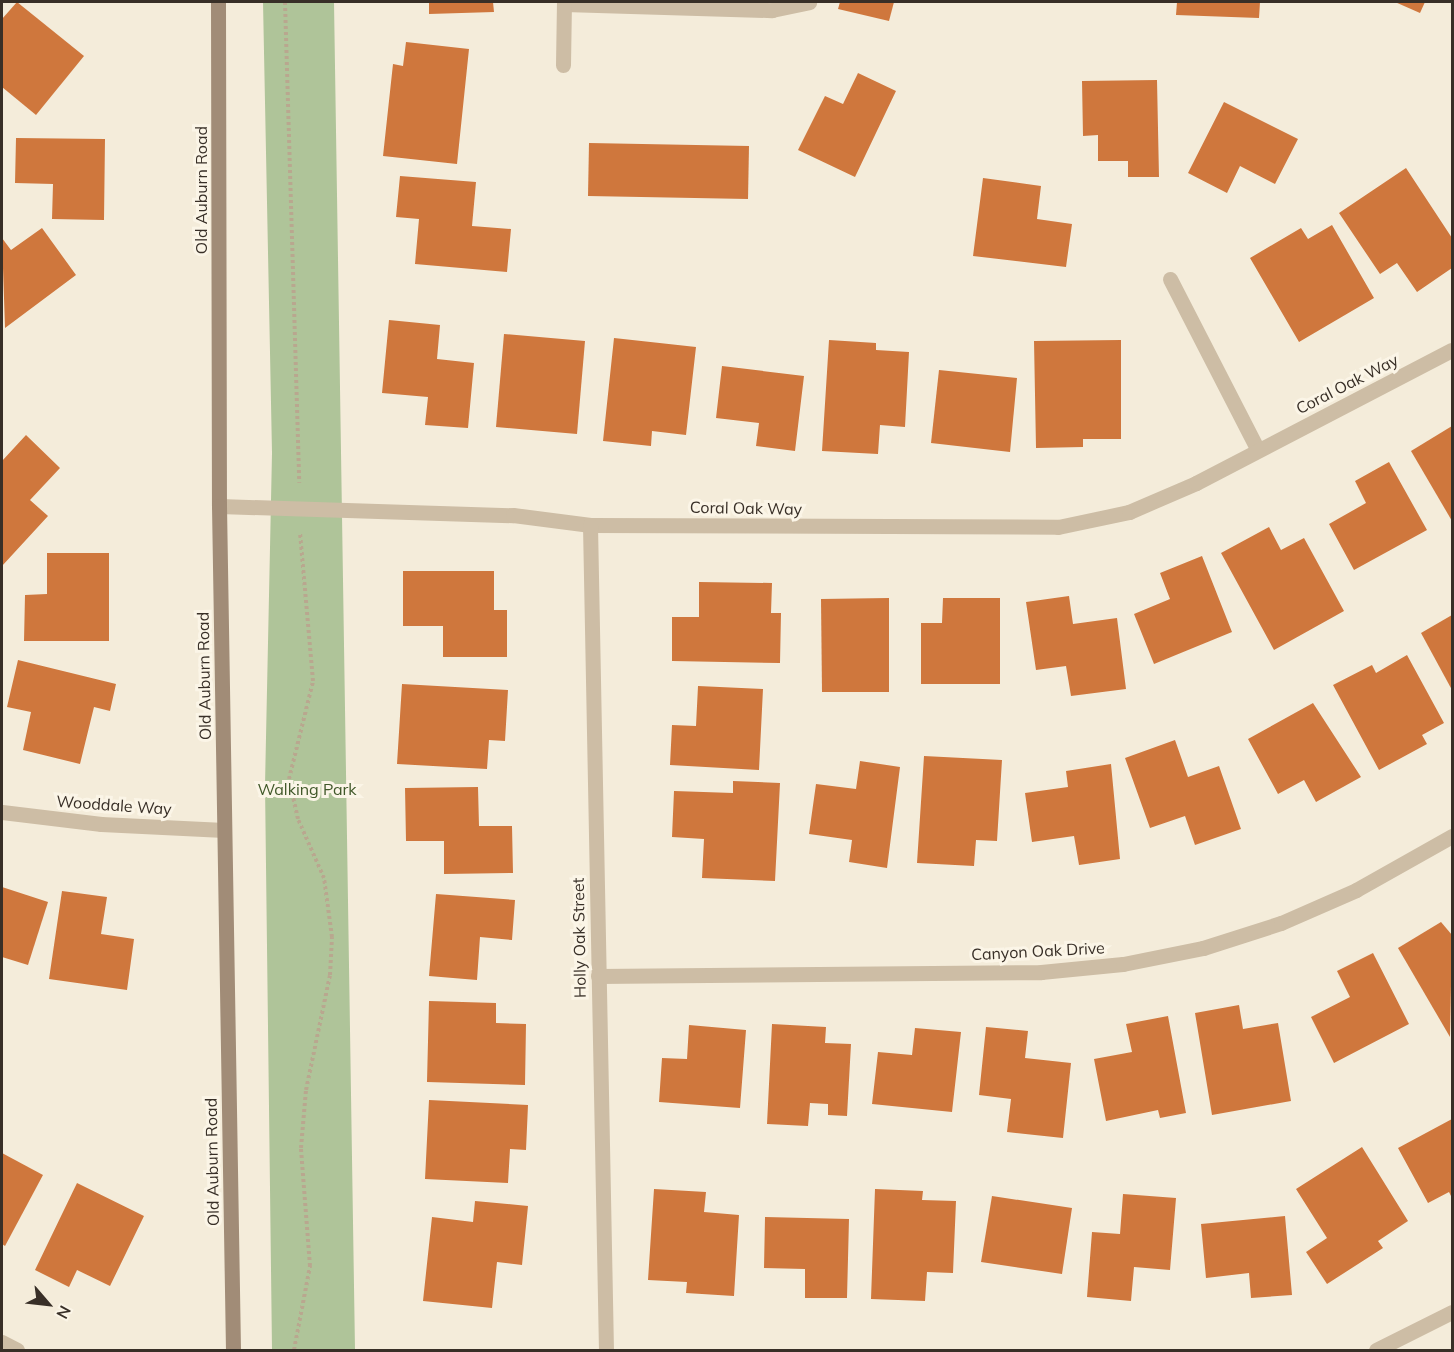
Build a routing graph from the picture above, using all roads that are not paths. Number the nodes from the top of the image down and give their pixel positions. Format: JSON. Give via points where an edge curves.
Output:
{"nodes":[{"id":1,"x":218,"y":2,"type":"edge"},
{"id":2,"x":809,"y":2,"type":"edge"},
{"id":3,"x":564,"y":3,"type":"edge"},
{"id":4,"x":563,"y":65,"type":"dead end"},
{"id":5,"x":1170,"y":279,"type":"dead end"},
{"id":6,"x":1452,"y":350,"type":"edge"},
{"id":7,"x":1258,"y":450,"type":"junction"},
{"id":8,"x":219,"y":506,"type":"junction"},
{"id":9,"x":590,"y":525,"type":"junction"},
{"id":10,"x":2,"y":812,"type":"edge"},
{"id":11,"x":224,"y":830,"type":"junction"},
{"id":12,"x":1452,"y":836,"type":"edge"},
{"id":13,"x":598,"y":976,"type":"junction"},
{"id":14,"x":1452,"y":1312,"type":"edge"},
{"id":15,"x":2,"y":1342,"type":"edge"},
{"id":16,"x":17,"y":1350,"type":"edge"},
{"id":17,"x":233,"y":1350,"type":"edge"},
{"id":18,"x":606,"y":1350,"type":"edge"},
{"id":19,"x":1376,"y":1350,"type":"edge"}],
"edges":[{"from":1,"to":8,"type":"main road","name":"Old Auburn Road"},
{"from":2,"to":3,"type":"street","via":[[771,10]]},
{"from":3,"to":4,"type":"street"},
{"from":5,"to":7,"type":"street"},
{"from":6,"to":7,"type":"street","name":"Coral Oak Way"},
{"from":7,"to":9,"type":"street","name":"Coral Oak Way","via":[[1129,512],[1058,527]]},
{"from":8,"to":9,"type":"street","name":"Coral Oak Way","via":[[513,515]]},
{"from":8,"to":11,"type":"main road","name":"Old Auburn Road"},
{"from":9,"to":13,"type":"street","name":"Holly Oak Street"},
{"from":10,"to":11,"type":"street","name":"Wooddale Way","via":[[101,824]]},
{"from":11,"to":17,"type":"main road","name":"Old Auburn Road"},
{"from":12,"to":13,"type":"street","name":"Canyon Oak Drive","via":[[1356,890],[1281,923],[1203,948],[1123,964],[1041,972]]},
{"from":13,"to":18,"type":"street","name":"Holly Oak Street"},
{"from":14,"to":19,"type":"street"},
{"from":15,"to":16,"type":"street"}]}
